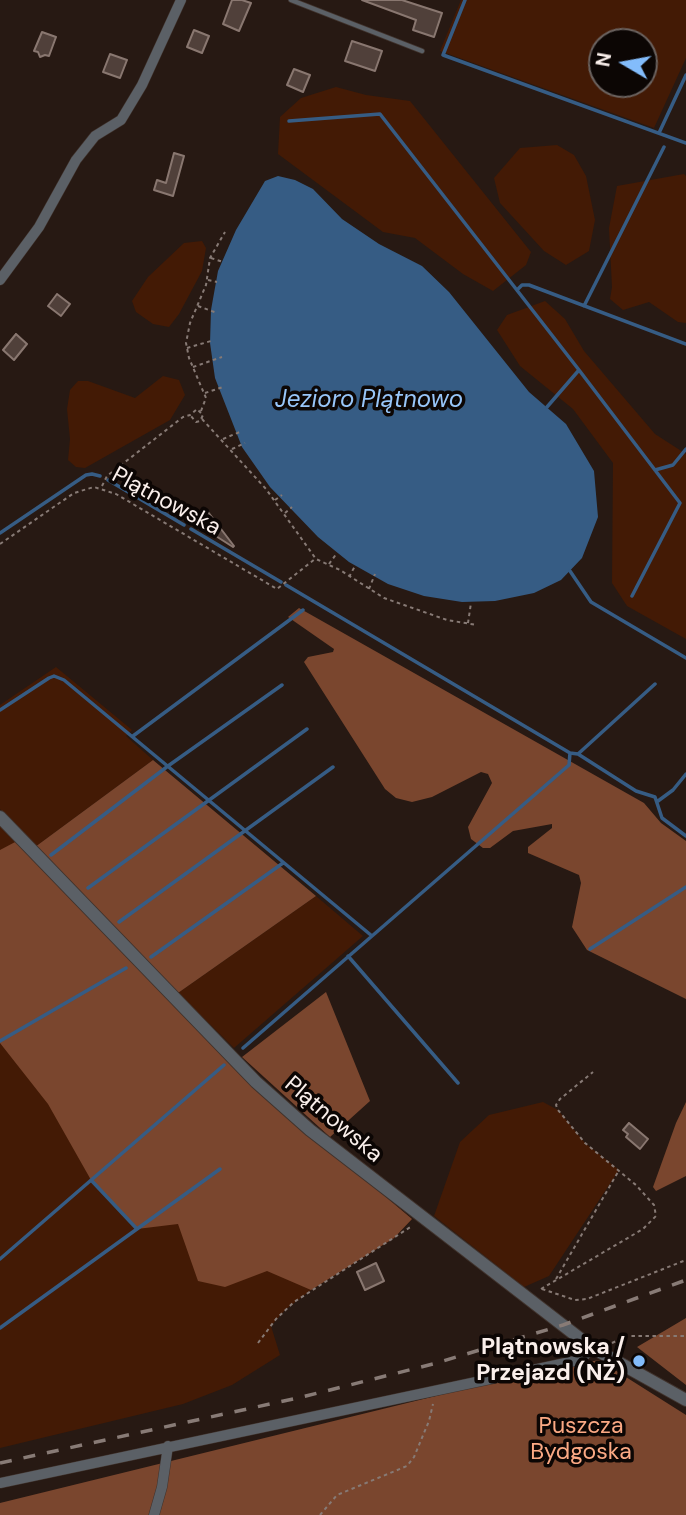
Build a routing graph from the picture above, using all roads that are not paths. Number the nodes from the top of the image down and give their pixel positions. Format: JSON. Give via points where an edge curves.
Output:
{"nodes":[{"id":1,"x":181,"y":0,"type":"edge"},
{"id":2,"x":291,"y":0,"type":"edge"},
{"id":3,"x":422,"y":51,"type":"dead end"},
{"id":4,"x":0,"y":280,"type":"edge"},
{"id":5,"x":0,"y":817,"type":"edge"},
{"id":6,"x":597,"y":1351,"type":"junction"},
{"id":7,"x":686,"y":1400,"type":"edge"},
{"id":8,"x":168,"y":1446,"type":"junction"},
{"id":9,"x":0,"y":1483,"type":"edge"},
{"id":10,"x":154,"y":1515,"type":"edge"}],
"edges":[{"from":1,"to":4,"type":"street","via":[[121,120],[95,136],[76,160],[39,227]]},
{"from":2,"to":3,"type":"lane"},
{"from":5,"to":6,"type":"street","name":"Plątnowska","via":[[256,1082],[310,1130]]},
{"from":6,"to":7,"type":"street","name":"Plątnowska"},
{"from":6,"to":8,"type":"street","via":[[575,1361]]},
{"from":8,"to":9,"type":"street"},
{"from":8,"to":10,"type":"street"}]}
